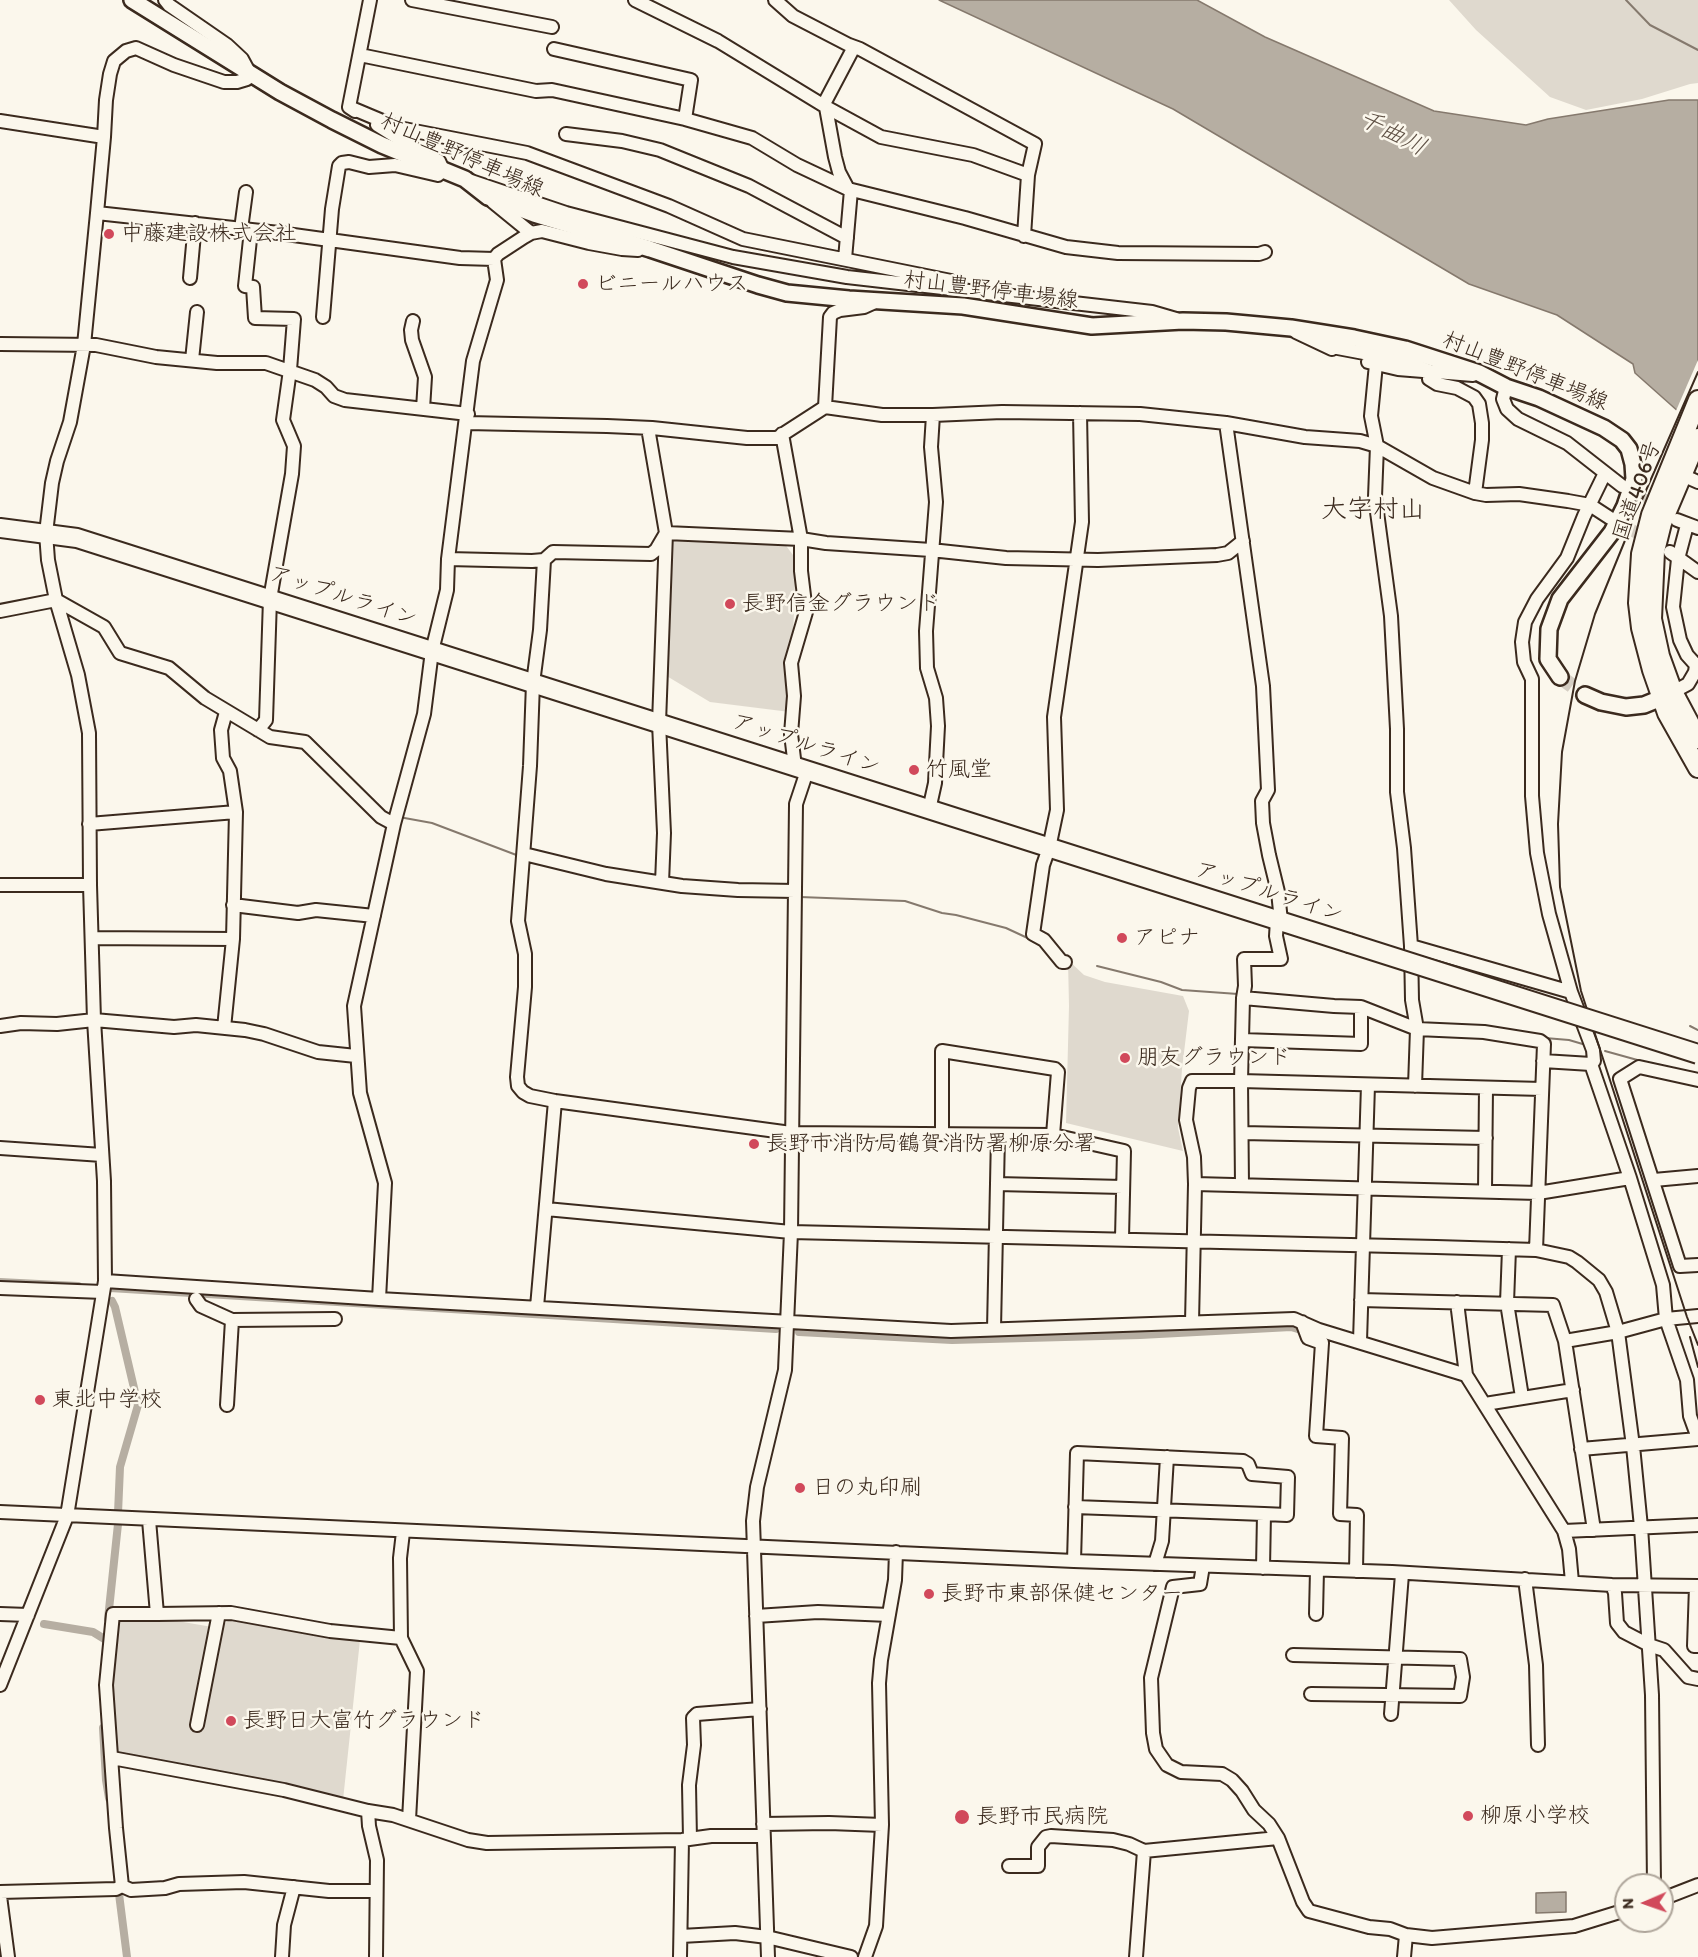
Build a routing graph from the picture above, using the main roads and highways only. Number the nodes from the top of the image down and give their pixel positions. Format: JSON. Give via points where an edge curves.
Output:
{"nodes":[{"id":1,"x":132,"y":0,"type":"edge"},
{"id":2,"x":1698,"y":400,"type":"edge"},
{"id":3,"x":1698,"y":438,"type":"edge"},
{"id":4,"x":1685,"y":470,"type":"edge"},
{"id":5,"x":0,"y":528,"type":"edge"},
{"id":6,"x":1560,"y":677,"type":"tunnel mouth"},
{"id":7,"x":1668,"y":695,"type":"junction"},
{"id":8,"x":1585,"y":696,"type":"tunnel mouth"},
{"id":9,"x":1698,"y":739,"type":"edge"},
{"id":10,"x":1698,"y":768,"type":"edge"},
{"id":11,"x":1698,"y":1054,"type":"edge"}],
"edges":[{"from":1,"to":6,"type":"main road","name":"村山豊野停車場線","via":[[280,92],[382,145],[465,179],[488,197],[758,285],[787,293],[963,306],[1092,326],[1183,321],[1291,328],[1390,346],[1479,373],[1604,428],[1629,449],[1634,479],[1612,532],[1560,599],[1549,629],[1548,659]]},
{"from":2,"to":4,"type":"highway","name":"国道406号"},
{"from":3,"to":4,"type":"highway","name":"国道406号"},
{"from":4,"to":7,"type":"highway","name":"国道406号","via":[[1662,523],[1652,585],[1652,619]]},
{"from":5,"to":11,"type":"highway","name":"アップルライン","bridge":true,"via":[[77,538]]},
{"from":7,"to":8,"type":"main road","via":[[1644,705],[1626,707]]},
{"from":7,"to":9,"type":"highway","name":"国道406号"},
{"from":7,"to":10,"type":"highway","name":"国道406号","via":[[1667,712]]}]}
